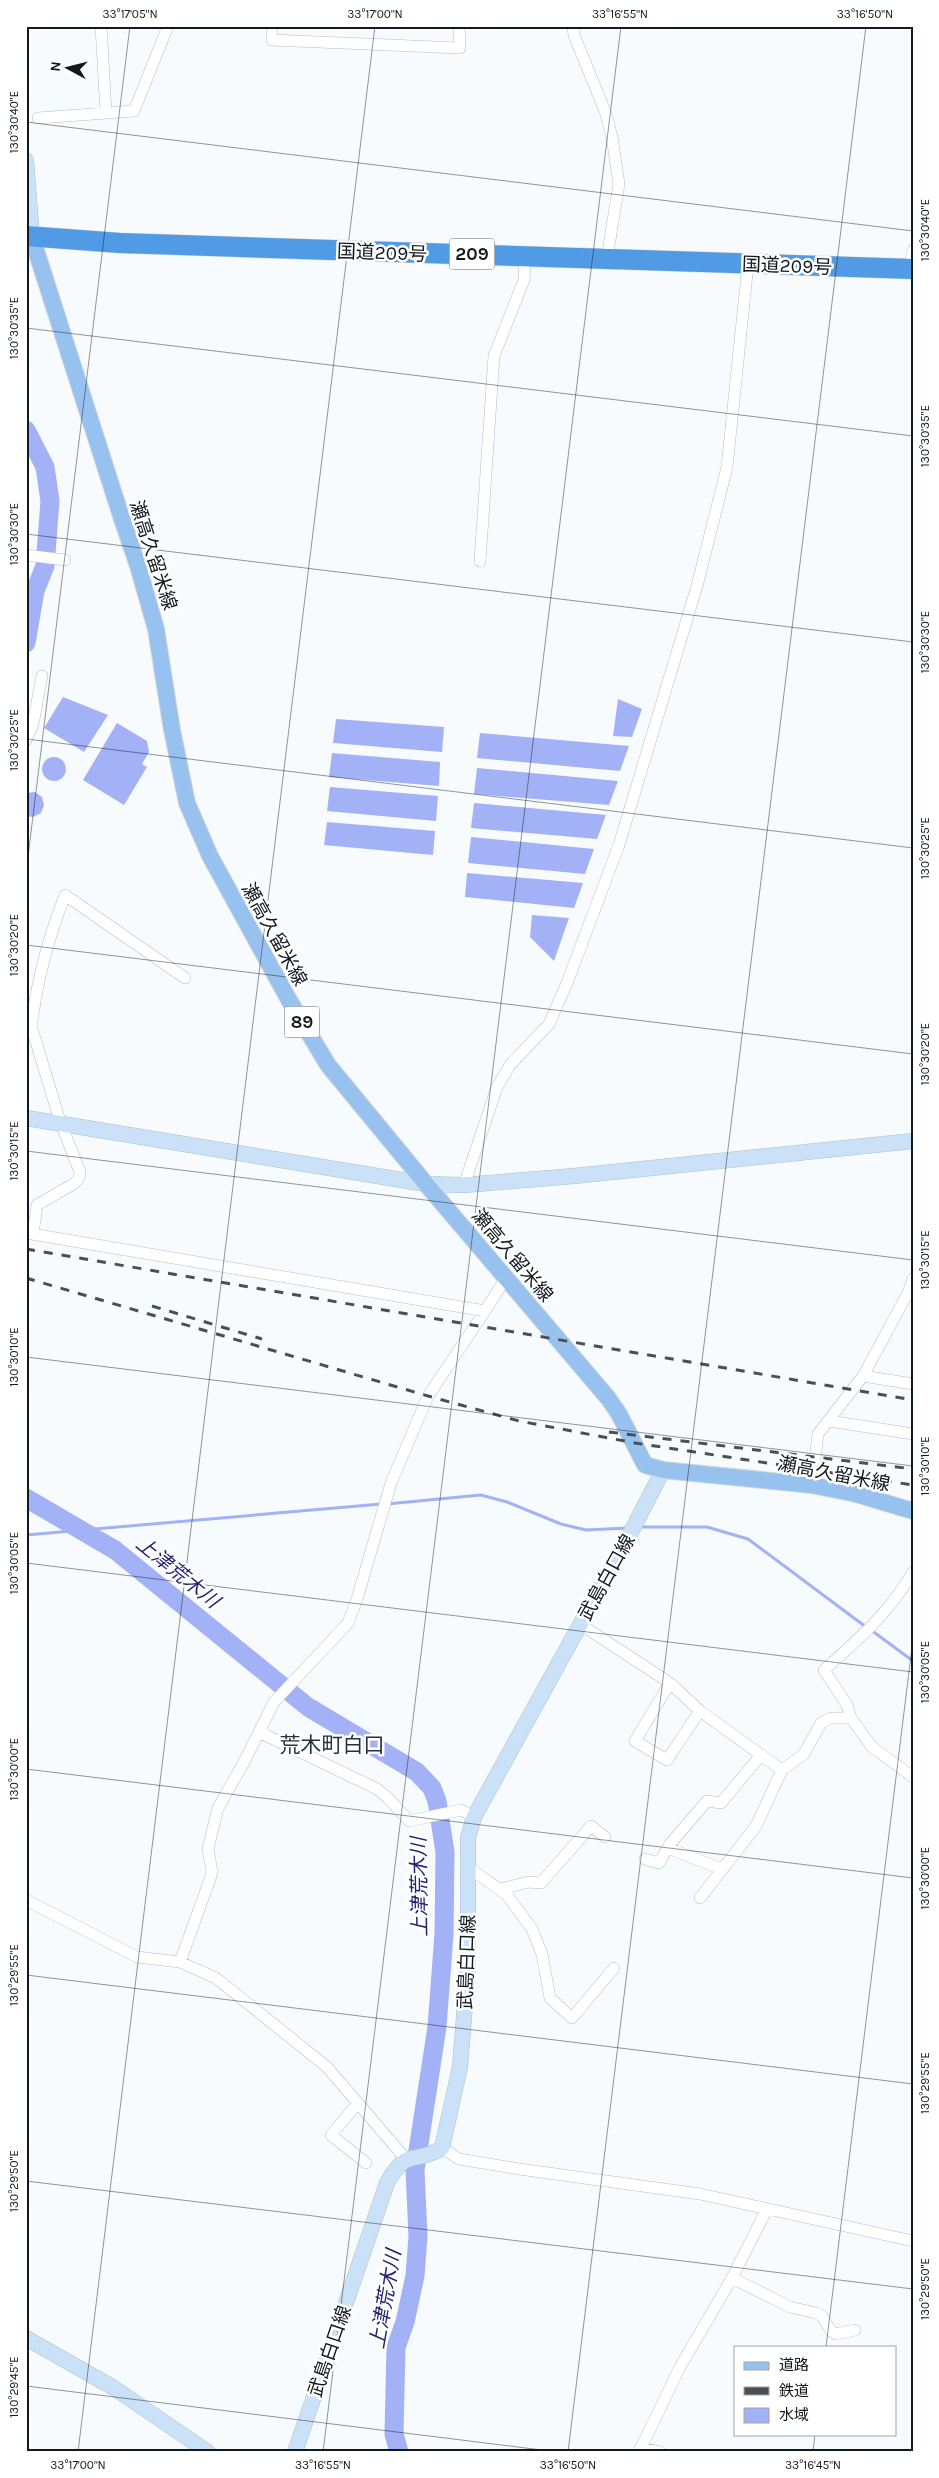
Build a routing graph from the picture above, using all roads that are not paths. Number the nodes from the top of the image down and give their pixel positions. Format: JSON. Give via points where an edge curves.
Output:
{"nodes":[{"id":1,"x":101,"y":26,"type":"edge"},
{"id":2,"x":168,"y":26,"type":"edge"},
{"id":3,"x":272,"y":26,"type":"edge"},
{"id":4,"x":459,"y":26,"type":"edge"},
{"id":5,"x":573,"y":26,"type":"edge"},
{"id":6,"x":106,"y":113,"type":"junction"},
{"id":7,"x":38,"y":118,"type":"dead end"},
{"id":8,"x":26,"y":160,"type":"edge"},
{"id":9,"x":28,"y":235,"type":"edge"},
{"id":10,"x":525,"y":257,"type":"junction"},
{"id":11,"x":607,"y":258,"type":"junction"},
{"id":12,"x":912,"y":263,"type":"edge"},
{"id":13,"x":748,"y":264,"type":"junction"},
{"id":14,"x":26,"y":555,"type":"edge"},
{"id":15,"x":65,"y":560,"type":"dead end"},
{"id":16,"x":480,"y":561,"type":"dead end"},
{"id":17,"x":42,"y":676,"type":"dead end"},
{"id":18,"x":26,"y":740,"type":"edge"},
{"id":19,"x":185,"y":978,"type":"dead end"},
{"id":20,"x":29,"y":1026,"type":"edge"},
{"id":21,"x":26,"y":1118,"type":"edge"},
{"id":22,"x":61,"y":1124,"type":"junction"},
{"id":23,"x":913,"y":1141,"type":"edge"},
{"id":24,"x":426,"y":1184,"type":"junction"},
{"id":25,"x":464,"y":1185,"type":"junction"},
{"id":26,"x":30,"y":1233,"type":"edge"},
{"id":27,"x":506,"y":1278,"type":"junction"},
{"id":28,"x":913,"y":1279,"type":"edge"},
{"id":29,"x":485,"y":1311,"type":"junction"},
{"id":30,"x":863,"y":1376,"type":"junction"},
{"id":31,"x":913,"y":1384,"type":"edge"},
{"id":32,"x":829,"y":1421,"type":"junction"},
{"id":33,"x":913,"y":1434,"type":"edge"},
{"id":34,"x":663,"y":1470,"type":"junction"},
{"id":35,"x":812,"y":1485,"type":"junction"},
{"id":36,"x":913,"y":1511,"type":"edge"},
{"id":37,"x":913,"y":1572,"type":"edge"},
{"id":38,"x":580,"y":1624,"type":"junction"},
{"id":39,"x":670,"y":1683,"type":"junction"},
{"id":40,"x":700,"y":1711,"type":"junction"},
{"id":41,"x":851,"y":1718,"type":"junction"},
{"id":42,"x":259,"y":1732,"type":"junction"},
{"id":43,"x":761,"y":1755,"type":"junction"},
{"id":44,"x":782,"y":1770,"type":"junction"},
{"id":45,"x":913,"y":1777,"type":"edge"},
{"id":46,"x":468,"y":1813,"type":"junction"},
{"id":47,"x":605,"y":1837,"type":"dead end"},
{"id":48,"x":668,"y":1848,"type":"junction"},
{"id":49,"x":645,"y":1859,"type":"dead end"},
{"id":50,"x":468,"y":1867,"type":"junction"},
{"id":51,"x":722,"y":1869,"type":"junction"},
{"id":52,"x":500,"y":1889,"type":"junction"},
{"id":53,"x":700,"y":1898,"type":"dead end"},
{"id":54,"x":26,"y":1900,"type":"edge"},
{"id":55,"x":180,"y":1962,"type":"junction"},
{"id":56,"x":614,"y":1968,"type":"dead end"},
{"id":57,"x":358,"y":2103,"type":"junction"},
{"id":58,"x":321,"y":2127,"type":"dead end"},
{"id":59,"x":331,"y":2135,"type":"junction"},
{"id":60,"x":438,"y":2150,"type":"junction"},
{"id":61,"x":405,"y":2158,"type":"junction"},
{"id":62,"x":366,"y":2163,"type":"dead end"},
{"id":63,"x":767,"y":2209,"type":"junction"},
{"id":64,"x":913,"y":2241,"type":"edge"},
{"id":65,"x":732,"y":2278,"type":"junction"},
{"id":66,"x":855,"y":2330,"type":"dead end"},
{"id":67,"x":26,"y":2338,"type":"edge"},
{"id":68,"x":639,"y":2450,"type":"edge"},
{"id":69,"x":208,"y":2452,"type":"edge"},
{"id":70,"x":295,"y":2452,"type":"edge"},
{"id":71,"x":660,"y":2452,"type":"edge"}],
"edges":[{"from":1,"to":6,"type":"street"},
{"from":2,"to":6,"type":"street","via":[[134,111]]},
{"from":3,"to":4,"type":"street","via":[[272,40],[460,48]]},
{"from":5,"to":11,"type":"street","via":[[605,111],[619,184]]},
{"from":6,"to":7,"type":"street"},
{"from":8,"to":9,"type":"street"},
{"from":9,"to":10,"type":"highway","name":"国道209号","number":"209","via":[[120,243]]},
{"from":9,"to":24,"type":"main road","name":"瀬高久留米線","number":"89","via":[[156,629],[187,802],[215,864],[328,1064]]},
{"from":10,"to":11,"type":"highway","name":"国道209号","number":"209"},
{"from":10,"to":16,"type":"street","via":[[524,280],[494,356]]},
{"from":11,"to":13,"type":"highway","name":"国道209号","number":"209"},
{"from":12,"to":13,"type":"highway","name":"国道209号","number":"209"},
{"from":13,"to":25,"type":"street","via":[[727,467],[698,586],[619,845],[549,1024],[510,1065],[497,1087]]},
{"from":14,"to":15,"type":"street"},
{"from":17,"to":18,"type":"street","via":[[33,724]]},
{"from":19,"to":20,"type":"street","via":[[65,895],[35,990]]},
{"from":20,"to":22,"type":"street"},
{"from":21,"to":22,"type":"street"},
{"from":22,"to":24,"type":"street"},
{"from":22,"to":26,"type":"street","via":[[80,1172],[79,1178],[37,1205]]},
{"from":23,"to":25,"type":"street"},
{"from":24,"to":25,"type":"street"},
{"from":24,"to":27,"type":"main road","name":"瀬高久留米線","number":"89"},
{"from":26,"to":29,"type":"street"},
{"from":27,"to":29,"type":"street"},
{"from":27,"to":34,"type":"main road","name":"瀬高久留米線","number":"89","via":[[619,1414],[646,1465]]},
{"from":28,"to":30,"type":"street"},
{"from":29,"to":42,"type":"street","via":[[428,1396],[391,1483],[348,1623],[274,1702]]},
{"from":30,"to":31,"type":"street"},
{"from":30,"to":32,"type":"street"},
{"from":32,"to":33,"type":"street"},
{"from":32,"to":35,"type":"street","via":[[818,1434]]},
{"from":34,"to":35,"type":"main road","name":"瀬高久留米線","number":"89"},
{"from":34,"to":38,"type":"street","name":"武島白口線"},
{"from":35,"to":36,"type":"main road","name":"瀬高久留米線","number":"89"},
{"from":37,"to":41,"type":"street","via":[[876,1624],[824,1670],[847,1705]]},
{"from":38,"to":39,"type":"street"},
{"from":38,"to":46,"type":"street","name":"武島白口線"},
{"from":39,"to":40,"type":"street"},
{"from":39,"to":40,"type":"street","via":[[635,1741],[667,1760]]},
{"from":40,"to":43,"type":"street"},
{"from":41,"to":44,"type":"street","via":[[831,1718],[821,1724],[804,1754]]},
{"from":41,"to":45,"type":"street","via":[[872,1747]]},
{"from":42,"to":46,"type":"street","via":[[377,1789],[409,1821]]},
{"from":42,"to":55,"type":"street","via":[[218,1808],[208,1849],[212,1872]]},
{"from":43,"to":44,"type":"street"},
{"from":43,"to":48,"type":"street","via":[[721,1803],[707,1801]]},
{"from":44,"to":51,"type":"street","via":[[756,1826]]},
{"from":46,"to":50,"type":"street","name":"武島白口線"},
{"from":47,"to":52,"type":"street","via":[[591,1826],[541,1883],[529,1882]]},
{"from":48,"to":49,"type":"street","via":[[659,1864]]},
{"from":48,"to":51,"type":"street"},
{"from":50,"to":52,"type":"street"},
{"from":50,"to":60,"type":"street","name":"武島白口線","via":[[468,1966],[460,2067]]},
{"from":51,"to":53,"type":"street"},
{"from":52,"to":56,"type":"street","via":[[532,1929],[542,1954],[550,1998],[572,2018]]},
{"from":54,"to":55,"type":"street","via":[[138,1957]]},
{"from":55,"to":57,"type":"street","via":[[216,1978],[256,2009],[327,2067]]},
{"from":57,"to":59,"type":"street"},
{"from":57,"to":61,"type":"street"},
{"from":58,"to":59,"type":"street"},
{"from":59,"to":62,"type":"street"},
{"from":60,"to":61,"type":"street"},
{"from":60,"to":63,"type":"street","via":[[459,2158],[520,2169],[700,2194]]},
{"from":61,"to":70,"type":"street","name":"武島白口線","via":[[387,2183]]},
{"from":63,"to":64,"type":"street"},
{"from":63,"to":65,"type":"street"},
{"from":65,"to":66,"type":"street","via":[[790,2307],[822,2316],[836,2334]]},
{"from":65,"to":68,"type":"street","via":[[680,2367]]},
{"from":67,"to":69,"type":"street","via":[[114,2388]]},
{"from":68,"to":71,"type":"street"}]}
